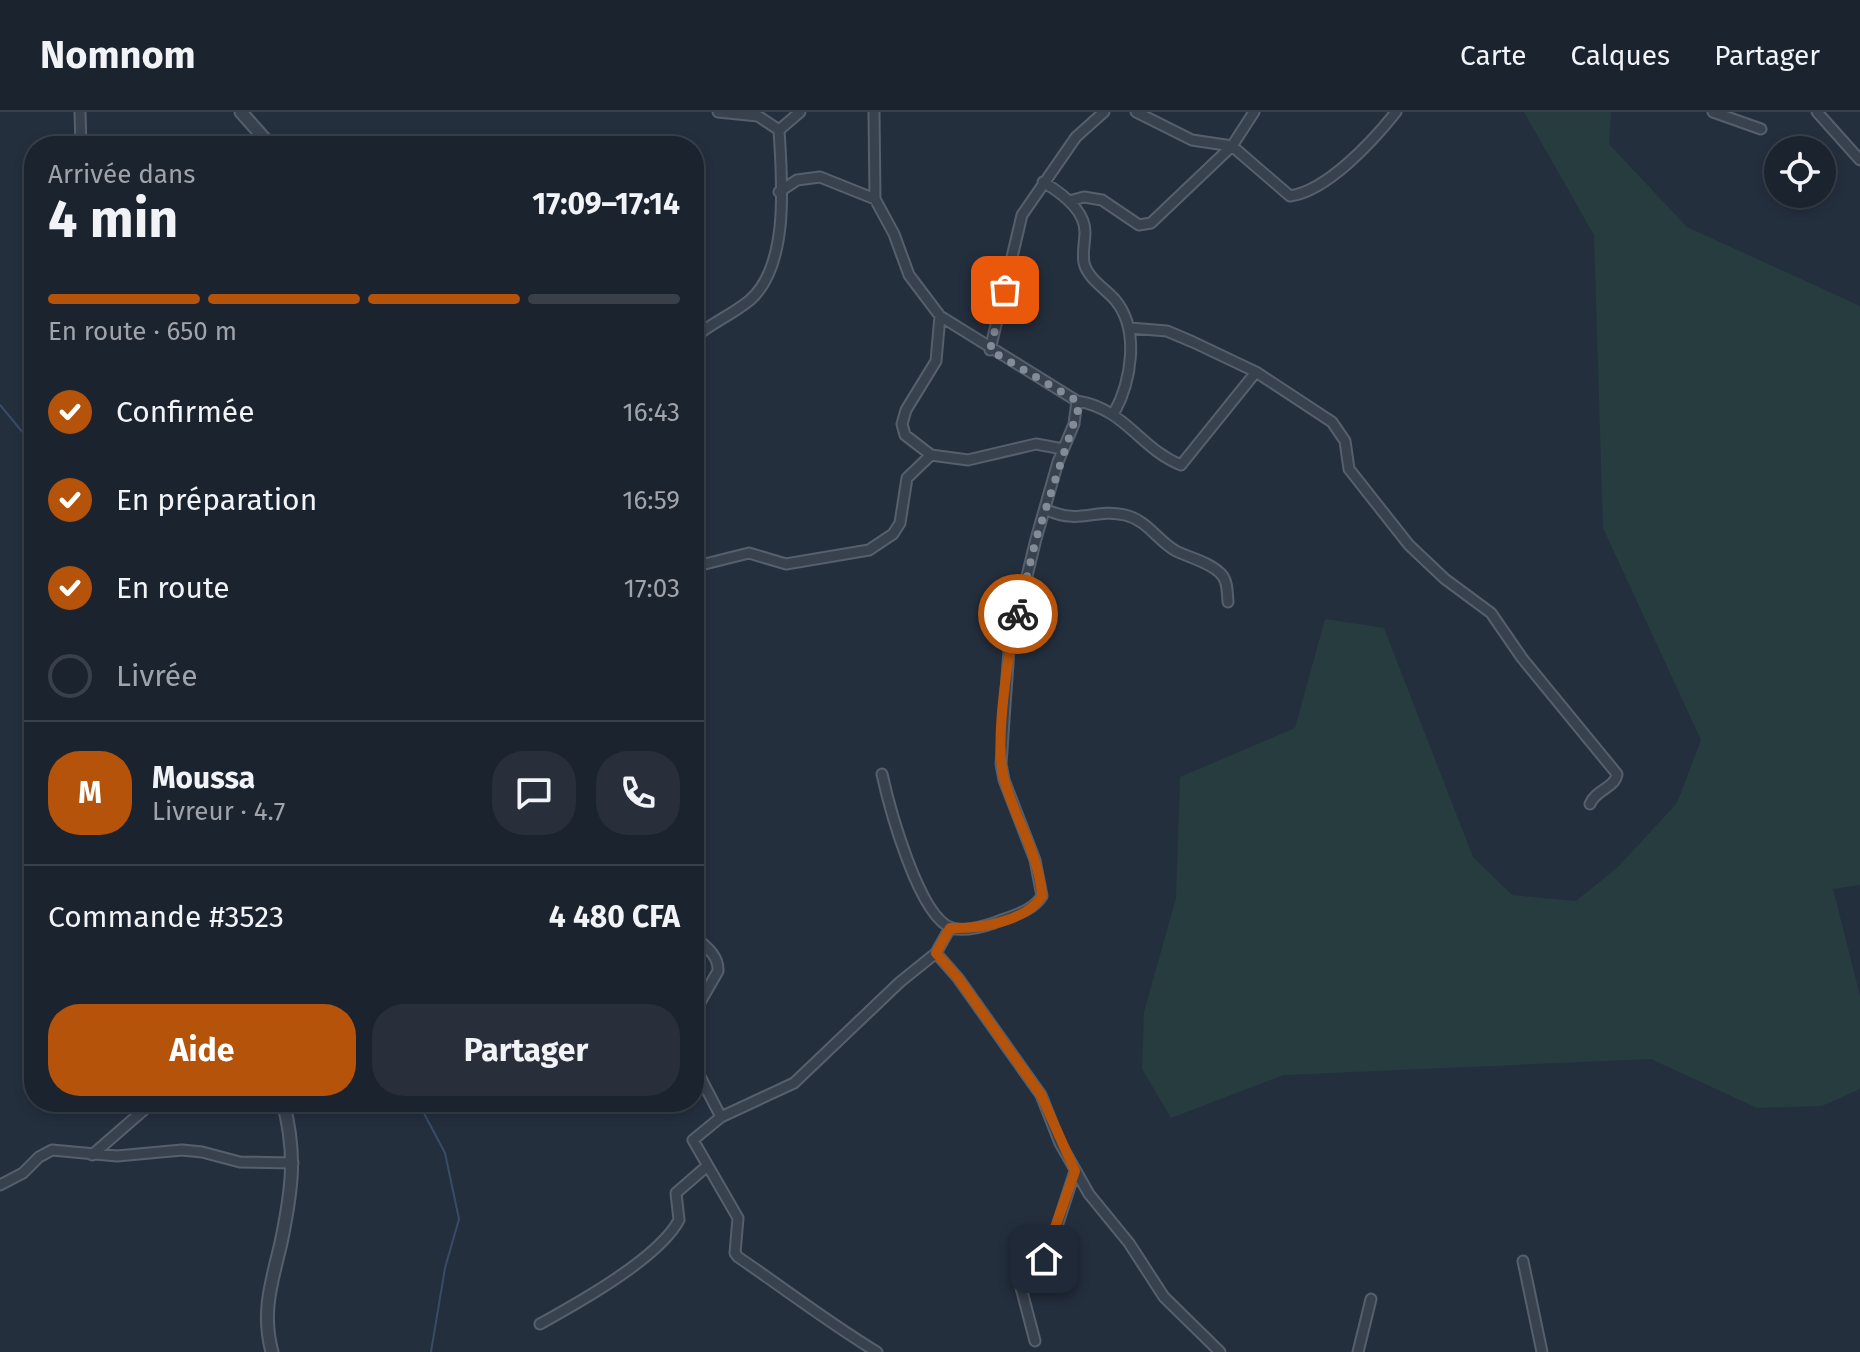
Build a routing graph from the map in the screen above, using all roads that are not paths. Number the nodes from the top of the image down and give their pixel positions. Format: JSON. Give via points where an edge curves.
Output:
{"nodes":[{"id":1,"x":80,"y":112,"type":"edge"},
{"id":2,"x":241,"y":112,"type":"edge"},
{"id":3,"x":718,"y":112,"type":"edge"},
{"id":4,"x":800,"y":112,"type":"edge"},
{"id":5,"x":874,"y":112,"type":"edge"},
{"id":6,"x":1104,"y":112,"type":"edge"},
{"id":7,"x":1136,"y":112,"type":"edge"},
{"id":8,"x":1254,"y":112,"type":"edge"},
{"id":9,"x":1396,"y":112,"type":"edge"},
{"id":10,"x":1713,"y":112,"type":"edge"},
{"id":11,"x":1817,"y":112,"type":"edge"},
{"id":12,"x":1761,"y":129,"type":"dead end"},
{"id":13,"x":779,"y":130,"type":"junction"},
{"id":14,"x":81,"y":136,"type":"edge"},
{"id":15,"x":262,"y":136,"type":"edge"},
{"id":16,"x":1232,"y":146,"type":"junction"},
{"id":17,"x":1860,"y":160,"type":"edge"},
{"id":18,"x":1043,"y":182,"type":"junction"},
{"id":19,"x":779,"y":192,"type":"junction"},
{"id":20,"x":875,"y":199,"type":"junction"},
{"id":21,"x":1069,"y":201,"type":"junction"},
{"id":22,"x":940,"y":316,"type":"junction"},
{"id":23,"x":1130,"y":328,"type":"junction"},
{"id":24,"x":704,"y":331,"type":"edge"},
{"id":25,"x":990,"y":350,"type":"junction"},
{"id":26,"x":1256,"y":372,"type":"junction"},
{"id":27,"x":1077,"y":401,"type":"junction"},
{"id":28,"x":1114,"y":413,"type":"junction"},
{"id":29,"x":1063,"y":449,"type":"junction"},
{"id":30,"x":931,"y":455,"type":"junction"},
{"id":31,"x":1047,"y":510,"type":"junction"},
{"id":32,"x":704,"y":564,"type":"edge"},
{"id":33,"x":1228,"y":602,"type":"dead end"},
{"id":34,"x":882,"y":774,"type":"dead end"},
{"id":35,"x":1590,"y":804,"type":"dead end"},
{"id":36,"x":950,"y":928,"type":"junction"},
{"id":37,"x":704,"y":945,"type":"edge"},
{"id":38,"x":936,"y":953,"type":"junction"},
{"id":39,"x":704,"y":996,"type":"edge"},
{"id":40,"x":704,"y":1084,"type":"edge"},
{"id":41,"x":141,"y":1112,"type":"edge"},
{"id":42,"x":286,"y":1112,"type":"edge"},
{"id":43,"x":721,"y":1117,"type":"junction"},
{"id":44,"x":92,"y":1155,"type":"junction"},
{"id":45,"x":293,"y":1163,"type":"junction"},
{"id":46,"x":706,"y":1167,"type":"junction"},
{"id":47,"x":1075,"y":1171,"type":"junction"},
{"id":48,"x":0,"y":1185,"type":"edge"},
{"id":49,"x":1523,"y":1261,"type":"dead end"},
{"id":50,"x":1371,"y":1299,"type":"dead end"},
{"id":51,"x":540,"y":1324,"type":"dead end"},
{"id":52,"x":1035,"y":1341,"type":"dead end"},
{"id":53,"x":272,"y":1352,"type":"edge"},
{"id":54,"x":877,"y":1352,"type":"edge"},
{"id":55,"x":1220,"y":1352,"type":"edge"},
{"id":56,"x":1358,"y":1352,"type":"edge"},
{"id":57,"x":1542,"y":1352,"type":"edge"}],
"edges":[{"from":1,"to":14,"type":"street"},
{"from":2,"to":15,"type":"street"},
{"from":3,"to":13,"type":"street","via":[[758,116]]},
{"from":4,"to":13,"type":"street"},
{"from":5,"to":20,"type":"street"},
{"from":6,"to":18,"type":"street","via":[[1076,137]]},
{"from":7,"to":16,"type":"street","via":[[1192,140]]},
{"from":8,"to":16,"type":"street"},
{"from":9,"to":16,"type":"street","via":[[1354,158],[1299,195],[1284,192]]},
{"from":10,"to":12,"type":"street"},
{"from":11,"to":17,"type":"street"},
{"from":13,"to":19,"type":"street"},
{"from":16,"to":21,"type":"street","via":[[1145,226],[1093,197]]},
{"from":18,"to":21,"type":"street"},
{"from":18,"to":25,"type":"street","via":[[1022,215]]},
{"from":19,"to":20,"type":"street","via":[[797,180],[820,177]]},
{"from":19,"to":24,"type":"street","via":[[773,269],[751,299]]},
{"from":20,"to":22,"type":"street","via":[[909,275]]},
{"from":21,"to":23,"type":"street","via":[[1085,225],[1087,271],[1116,301]]},
{"from":22,"to":25,"type":"street"},
{"from":22,"to":30,"type":"street","via":[[936,361],[902,424],[905,435]]},
{"from":23,"to":26,"type":"street","via":[[1167,331]]},
{"from":23,"to":28,"type":"street","via":[[1126,391]]},
{"from":25,"to":27,"type":"street"},
{"from":26,"to":28,"type":"street","via":[[1181,465]]},
{"from":26,"to":35,"type":"street","via":[[1332,422],[1345,441],[1349,469],[1409,545],[1491,613],[1617,774]]},
{"from":27,"to":28,"type":"street"},
{"from":27,"to":29,"type":"street"},
{"from":29,"to":30,"type":"street","via":[[1036,444],[968,460]]},
{"from":29,"to":31,"type":"street"},
{"from":30,"to":32,"type":"street","via":[[907,478],[900,523],[893,534],[869,550],[786,564],[749,553]]},
{"from":31,"to":33,"type":"street","via":[[1076,519],[1107,513],[1135,519],[1176,551],[1219,571]]},
{"from":31,"to":36,"type":"street","via":[[1009,650],[1001,764],[1042,896],[1025,911],[987,925]]},
{"from":34,"to":36,"type":"street","via":[[893,825],[912,873]]},
{"from":36,"to":38,"type":"street"},
{"from":37,"to":39,"type":"street","via":[[719,964]]},
{"from":38,"to":43,"type":"street","via":[[794,1083]]},
{"from":38,"to":47,"type":"street","via":[[1041,1095]]},
{"from":40,"to":43,"type":"street"},
{"from":41,"to":44,"type":"street"},
{"from":42,"to":45,"type":"street"},
{"from":43,"to":46,"type":"street","via":[[693,1140]]},
{"from":44,"to":45,"type":"street","via":[[182,1150],[240,1162]]},
{"from":44,"to":48,"type":"street","via":[[45,1152]]},
{"from":45,"to":53,"type":"street","via":[[281,1242],[268,1285]]},
{"from":46,"to":51,"type":"street","via":[[676,1193],[679,1220],[655,1248],[590,1296]]},
{"from":46,"to":54,"type":"street","via":[[738,1218],[738,1257]]},
{"from":47,"to":52,"type":"street","via":[[1048,1254],[1019,1280]]},
{"from":47,"to":55,"type":"street","via":[[1164,1297]]},
{"from":49,"to":57,"type":"street"},
{"from":50,"to":56,"type":"street"}]}
